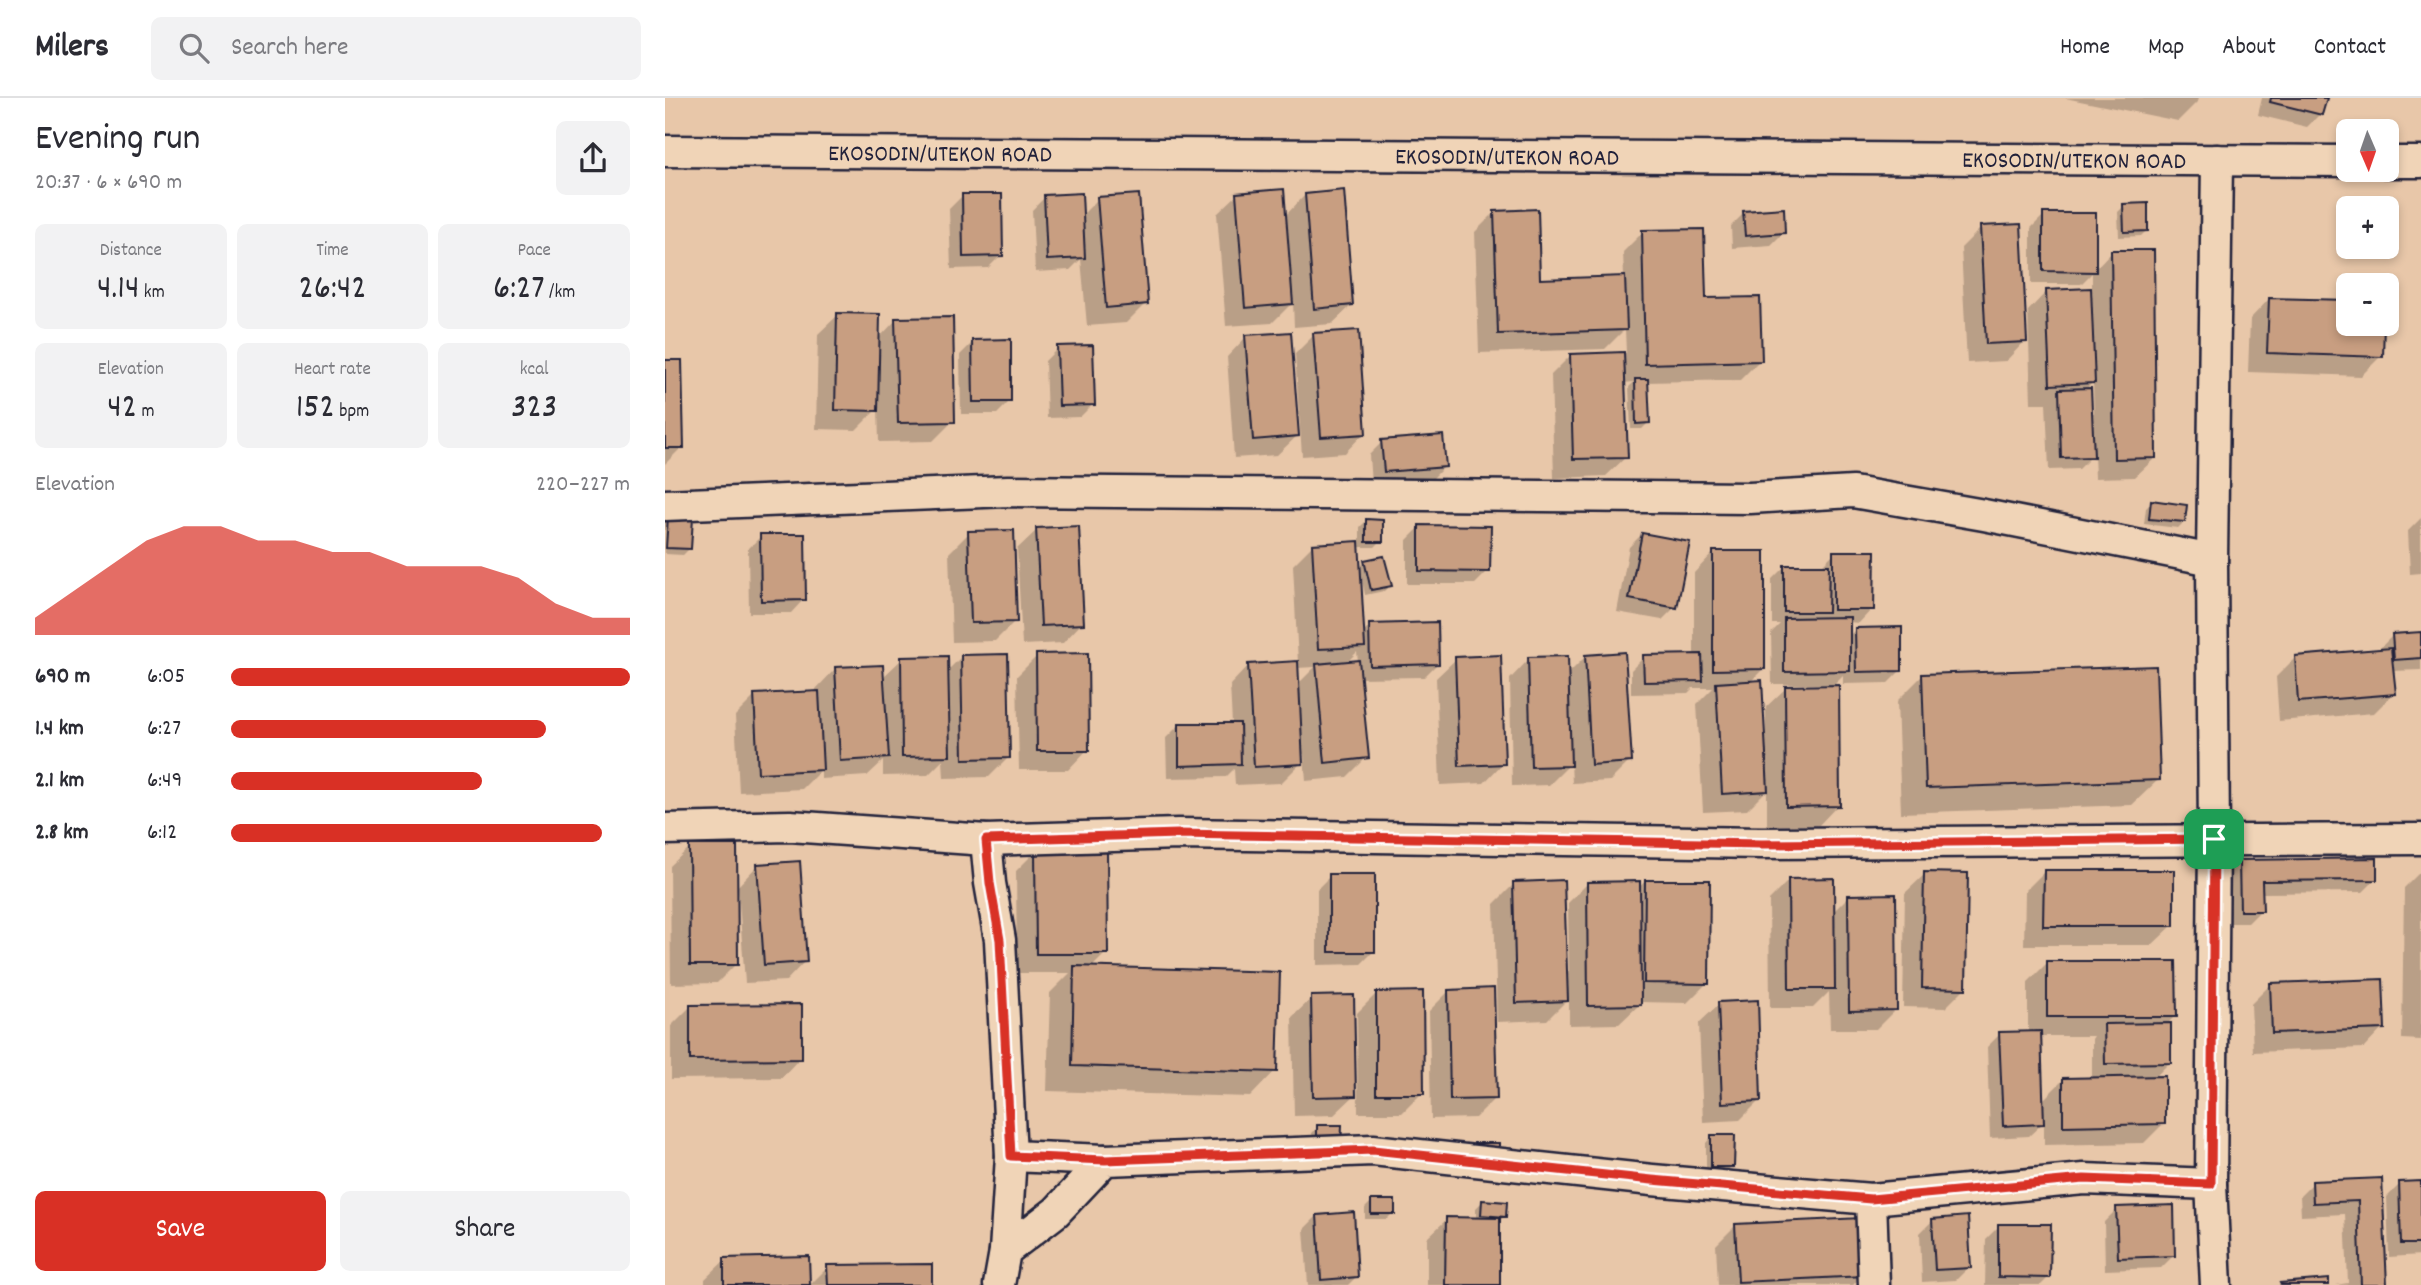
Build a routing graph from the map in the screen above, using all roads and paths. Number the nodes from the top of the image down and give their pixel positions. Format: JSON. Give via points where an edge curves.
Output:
{"nodes":[{"id":1,"x":665,"y":151,"type":"edge"},
{"id":2,"x":2217,"y":160,"type":"junction"},
{"id":3,"x":2336,"y":161,"type":"edge"},
{"id":4,"x":2399,"y":162,"type":"edge"},
{"id":5,"x":2421,"y":162,"type":"edge"},
{"id":6,"x":665,"y":505,"type":"edge"},
{"id":7,"x":2212,"y":561,"type":"junction"},
{"id":8,"x":665,"y":829,"type":"edge"},
{"id":9,"x":2214,"y":839,"type":"junction"},
{"id":10,"x":2421,"y":839,"type":"edge"},
{"id":11,"x":986,"y":840,"type":"junction"},
{"id":12,"x":1011,"y":1156,"type":"junction"},
{"id":13,"x":1105,"y":1160,"type":"junction"},
{"id":14,"x":2211,"y":1184,"type":"junction"},
{"id":15,"x":1871,"y":1199,"type":"junction"},
{"id":16,"x":1005,"y":1251,"type":"junction"},
{"id":17,"x":999,"y":1285,"type":"edge"},
{"id":18,"x":1874,"y":1285,"type":"edge"},
{"id":19,"x":2216,"y":1285,"type":"edge"}],
"edges":[{"from":1,"to":2,"type":"street","name":"EKOSODIN/UTEKON ROAD"},
{"from":2,"to":3,"type":"street","name":"EKOSODIN/UTEKON ROAD"},
{"from":2,"to":7,"type":"street"},
{"from":4,"to":5,"type":"street"},
{"from":6,"to":7,"type":"street","via":[[1008,491],[1750,498],[1853,492]]},
{"from":7,"to":9,"type":"street"},
{"from":8,"to":11,"type":"street","via":[[790,826]]},
{"from":9,"to":10,"type":"street"},
{"from":9,"to":11,"type":"street","via":[[1762,844],[1178,834]]},
{"from":9,"to":14,"type":"street"},
{"from":11,"to":12,"type":"street","via":[[1000,940]]},
{"from":12,"to":13,"type":"street"},
{"from":12,"to":16,"type":"street"},
{"from":13,"to":15,"type":"street","via":[[1373,1150]]},
{"from":13,"to":16,"type":"street","via":[[1056,1212]]},
{"from":14,"to":15,"type":"street","via":[[2084,1179]]},
{"from":14,"to":19,"type":"street"},
{"from":15,"to":18,"type":"street"},
{"from":16,"to":17,"type":"street"}]}
